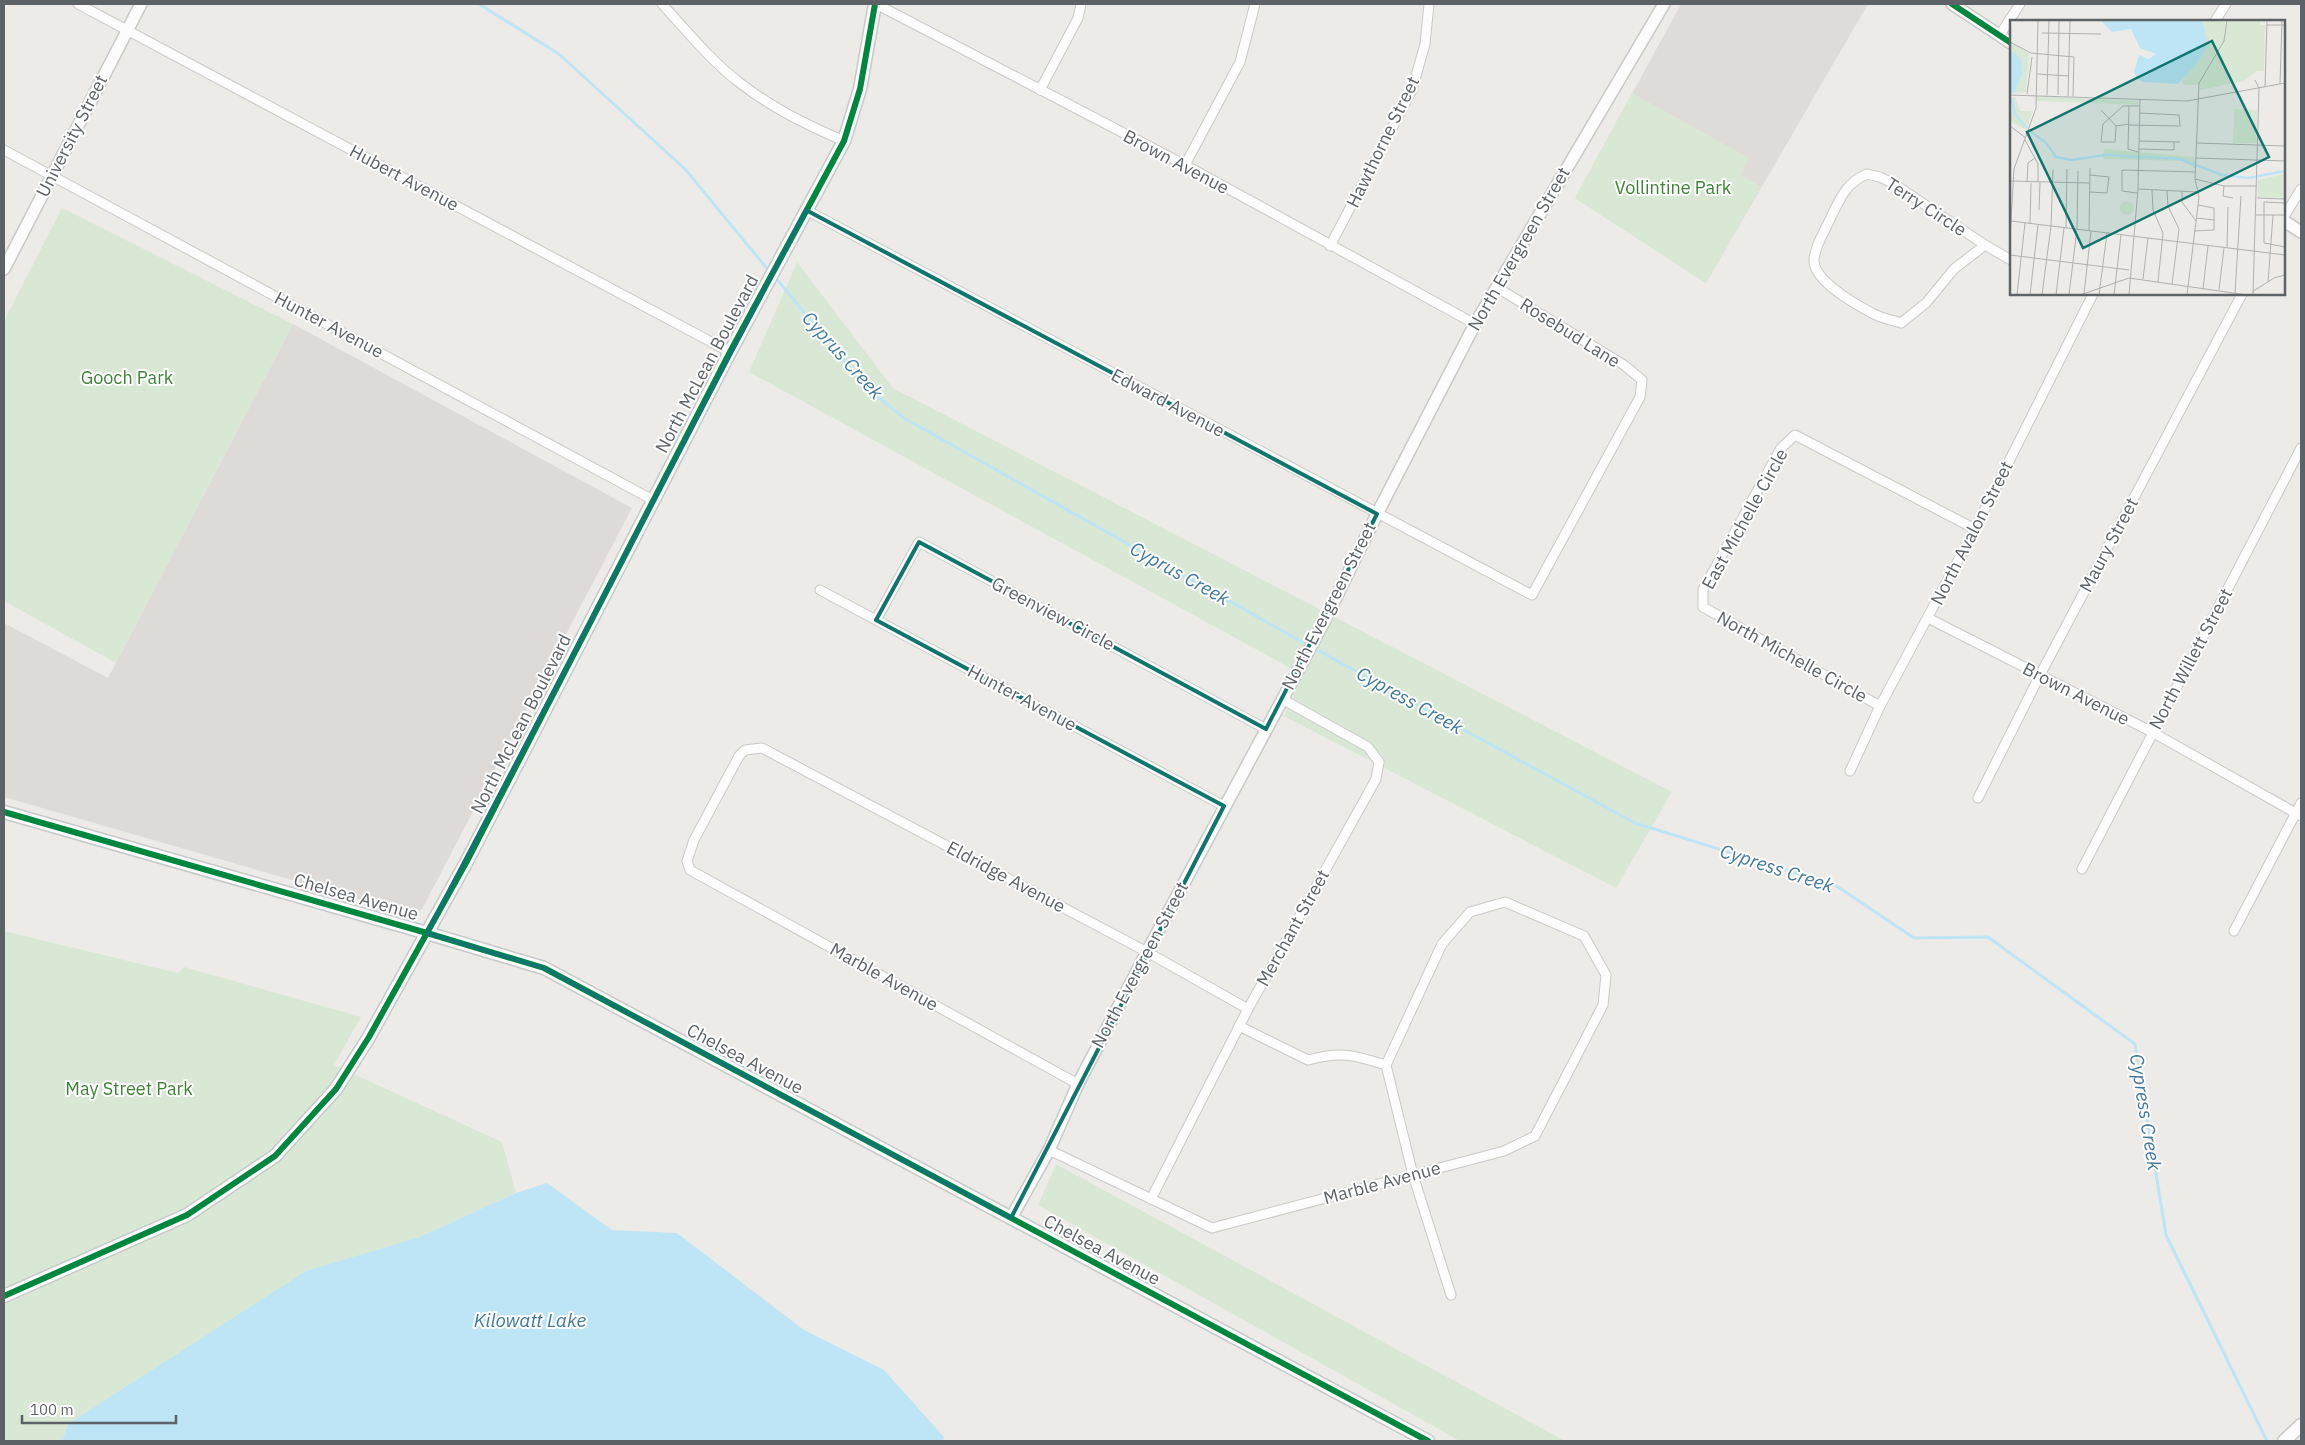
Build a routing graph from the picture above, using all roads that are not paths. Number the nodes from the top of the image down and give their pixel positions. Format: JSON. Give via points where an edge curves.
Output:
{"nodes":[{"id":1,"x":78,"y":4,"type":"edge"},
{"id":2,"x":141,"y":4,"type":"edge"},
{"id":3,"x":662,"y":4,"type":"edge"},
{"id":4,"x":876,"y":4,"type":"edge"},
{"id":5,"x":1081,"y":4,"type":"edge"},
{"id":6,"x":1255,"y":4,"type":"edge"},
{"id":7,"x":1429,"y":4,"type":"edge"},
{"id":8,"x":1664,"y":4,"type":"edge"},
{"id":9,"x":1952,"y":4,"type":"edge"},
{"id":10,"x":2020,"y":4,"type":"edge"},
{"id":11,"x":2226,"y":4,"type":"edge"},
{"id":12,"x":2216,"y":20,"type":"edge"},
{"id":13,"x":127,"y":30,"type":"junction"},
{"id":14,"x":1999,"y":36,"type":"junction"},
{"id":15,"x":2010,"y":42,"type":"edge"},
{"id":16,"x":1040,"y":90,"type":"junction"},
{"id":17,"x":844,"y":141,"type":"junction"},
{"id":18,"x":4,"y":150,"type":"edge"},
{"id":19,"x":1184,"y":166,"type":"junction"},
{"id":20,"x":52,"y":175,"type":"junction"},
{"id":21,"x":2301,"y":189,"type":"edge"},
{"id":22,"x":806,"y":210,"type":"junction"},
{"id":23,"x":2285,"y":215,"type":"edge"},
{"id":24,"x":2285,"y":222,"type":"edge"},
{"id":25,"x":2301,"y":232,"type":"edge"},
{"id":26,"x":1985,"y":245,"type":"junction"},
{"id":27,"x":1330,"y":246,"type":"junction"},
{"id":28,"x":2010,"y":259,"type":"edge"},
{"id":29,"x":4,"y":269,"type":"edge"},
{"id":30,"x":1496,"y":287,"type":"junction"},
{"id":31,"x":2092,"y":295,"type":"edge"},
{"id":32,"x":2241,"y":295,"type":"edge"},
{"id":33,"x":1475,"y":324,"type":"junction"},
{"id":34,"x":730,"y":352,"type":"junction"},
{"id":35,"x":2301,"y":448,"type":"edge"},
{"id":36,"x":653,"y":500,"type":"junction"},
{"id":37,"x":1377,"y":514,"type":"junction"},
{"id":38,"x":1975,"y":529,"type":"junction"},
{"id":39,"x":820,"y":590,"type":"dead end"},
{"id":40,"x":1532,"y":595,"type":"joint"},
{"id":41,"x":1703,"y":607,"type":"joint"},
{"id":42,"x":1928,"y":618,"type":"junction"},
{"id":43,"x":876,"y":620,"type":"junction"},
{"id":44,"x":2040,"y":675,"type":"junction"},
{"id":45,"x":1282,"y":699,"type":"junction"},
{"id":46,"x":1880,"y":706,"type":"junction"},
{"id":47,"x":1266,"y":729,"type":"junction"},
{"id":48,"x":2152,"y":732,"type":"junction"},
{"id":49,"x":762,"y":748,"type":"joint"},
{"id":50,"x":1850,"y":771,"type":"dead end"},
{"id":51,"x":1978,"y":798,"type":"dead end"},
{"id":52,"x":2301,"y":802,"type":"edge"},
{"id":53,"x":1224,"y":806,"type":"junction"},
{"id":54,"x":4,"y":812,"type":"edge"},
{"id":55,"x":2298,"y":814,"type":"edge"},
{"id":56,"x":2082,"y":869,"type":"dead end"},
{"id":57,"x":2234,"y":932,"type":"dead end"},
{"id":58,"x":427,"y":933,"type":"junction"},
{"id":59,"x":1147,"y":952,"type":"junction"},
{"id":60,"x":1248,"y":1009,"type":"junction"},
{"id":61,"x":1240,"y":1026,"type":"junction"},
{"id":62,"x":1386,"y":1064,"type":"junction"},
{"id":63,"x":1078,"y":1084,"type":"junction"},
{"id":64,"x":1048,"y":1150,"type":"junction"},
{"id":65,"x":1413,"y":1175,"type":"junction"},
{"id":66,"x":1151,"y":1199,"type":"junction"},
{"id":67,"x":1011,"y":1218,"type":"junction"},
{"id":68,"x":1450,"y":1295,"type":"dead end"},
{"id":69,"x":4,"y":1296,"type":"edge"},
{"id":70,"x":2300,"y":1426,"type":"edge"},
{"id":71,"x":1428,"y":1441,"type":"edge"},
{"id":72,"x":2284,"y":1441,"type":"edge"}],
"edges":[{"from":1,"to":13,"type":"street","name":"Hubert Avenue"},
{"from":2,"to":13,"type":"street","name":"University Street"},
{"from":3,"to":17,"type":"street","via":[[702,49],[740,83],[795,119]]},
{"from":4,"to":16,"type":"street","name":"Brown Avenue"},
{"from":4,"to":17,"type":"main road","name":"North McLean Boulevard","via":[[860,88]]},
{"from":5,"to":16,"type":"street","via":[[1078,18]]},
{"from":6,"to":19,"type":"street","via":[[1240,62]]},
{"from":7,"to":27,"type":"street","name":"Hawthorne Street","via":[[1425,44],[1412,90]]},
{"from":8,"to":30,"type":"street","name":"North Evergreen Street"},
{"from":9,"to":14,"type":"street"},
{"from":10,"to":14,"type":"street"},
{"from":11,"to":12,"type":"street"},
{"from":13,"to":20,"type":"street","name":"University Street"},
{"from":13,"to":34,"type":"street","name":"Hubert Avenue"},
{"from":14,"to":15,"type":"street"},
{"from":16,"to":19,"type":"street","name":"Brown Avenue"},
{"from":17,"to":22,"type":"main road","name":"North McLean Boulevard"},
{"from":18,"to":20,"type":"street","name":"Hunter Avenue"},
{"from":19,"to":27,"type":"street","name":"Brown Avenue"},
{"from":20,"to":29,"type":"street","name":"University Street"},
{"from":20,"to":36,"type":"street","name":"Hunter Avenue"},
{"from":21,"to":23,"type":"street"},
{"from":22,"to":34,"type":"main road","name":"North McLean Boulevard"},
{"from":22,"to":37,"type":"street","name":"Edward Avenue"},
{"from":24,"to":25,"type":"street"},
{"from":26,"to":26,"type":"street","name":"Terry Circle","via":[[1894,184],[1867,174],[1845,189],[1816,249],[1814,262],[1823,280],[1873,314],[1901,323],[1926,303],[1954,269]]},
{"from":26,"to":28,"type":"street","name":"Terry Circle"},
{"from":27,"to":33,"type":"street","name":"Brown Avenue"},
{"from":30,"to":33,"type":"street","name":"North Evergreen Street"},
{"from":30,"to":40,"type":"street","name":"Rosebud Lane","via":[[1624,365],[1642,380],[1640,397]]},
{"from":31,"to":38,"type":"street","name":"North Avalon Street"},
{"from":32,"to":44,"type":"street","name":"Maury Street"},
{"from":33,"to":37,"type":"street","name":"North Evergreen Street"},
{"from":34,"to":36,"type":"main road","name":"North McLean Boulevard"},
{"from":35,"to":48,"type":"street","name":"North Willett Street"},
{"from":36,"to":58,"type":"main road","name":"North McLean Boulevard"},
{"from":37,"to":40,"type":"street","name":"Edward Avenue"},
{"from":37,"to":45,"type":"street","name":"North Evergreen Street"},
{"from":38,"to":41,"type":"street","name":"East Michelle Circle","via":[[1795,435],[1780,448],[1707,582],[1703,590]]},
{"from":38,"to":42,"type":"street","name":"North Avalon Street"},
{"from":39,"to":43,"type":"street","name":"Hunter Avenue"},
{"from":41,"to":46,"type":"street","name":"North Michelle Circle"},
{"from":42,"to":44,"type":"street","name":"Brown Avenue"},
{"from":42,"to":46,"type":"street","name":"North Avalon Street"},
{"from":43,"to":47,"type":"street","name":"Greenview Circle","via":[[919,542]]},
{"from":43,"to":53,"type":"street","name":"Hunter Avenue"},
{"from":44,"to":48,"type":"street","name":"Brown Avenue"},
{"from":44,"to":51,"type":"street","name":"Maury Street"},
{"from":45,"to":47,"type":"street","name":"North Evergreen Street"},
{"from":45,"to":60,"type":"street","name":"Merchant Street","via":[[1368,746],[1379,762],[1376,779]]},
{"from":46,"to":50,"type":"street","name":"North Avalon Street"},
{"from":47,"to":53,"type":"street","name":"North Evergreen Street"},
{"from":48,"to":55,"type":"street","name":"Brown Avenue"},
{"from":48,"to":56,"type":"street","name":"North Willett Street"},
{"from":49,"to":59,"type":"street","name":"Eldridge Avenue"},
{"from":49,"to":63,"type":"street","name":"Marble Avenue","via":[[745,750],[740,756],[694,840],[687,861],[690,870]]},
{"from":52,"to":55,"type":"street"},
{"from":53,"to":59,"type":"street","name":"North Evergreen Street"},
{"from":54,"to":58,"type":"main road","name":"Chelsea Avenue"},
{"from":55,"to":57,"type":"street"},
{"from":58,"to":67,"type":"main road","name":"Chelsea Avenue","via":[[544,968]]},
{"from":58,"to":69,"type":"main road","name":"North McLean Boulevard","via":[[336,1089],[275,1156],[187,1215]]},
{"from":59,"to":60,"type":"street","name":"Eldridge Avenue"},
{"from":59,"to":63,"type":"street","name":"North Evergreen Street"},
{"from":60,"to":61,"type":"street","name":"Merchant Street"},
{"from":61,"to":62,"type":"street","via":[[1308,1060],[1324,1055],[1349,1054]]},
{"from":61,"to":66,"type":"street","name":"Merchant Street"},
{"from":62,"to":65,"type":"street"},
{"from":62,"to":65,"type":"street","name":"Marble Avenue","via":[[1442,944],[1470,912],[1505,902],[1584,936],[1606,974],[1603,1005],[1535,1136],[1504,1151]]},
{"from":63,"to":64,"type":"street","name":"North Evergreen Street"},
{"from":64,"to":66,"type":"street","name":"Marble Avenue"},
{"from":64,"to":67,"type":"street","name":"North Evergreen Street"},
{"from":65,"to":66,"type":"street","name":"Marble Avenue","via":[[1212,1228]]},
{"from":65,"to":68,"type":"street"},
{"from":67,"to":71,"type":"main road","name":"Chelsea Avenue"},
{"from":70,"to":72,"type":"main road"}]}
